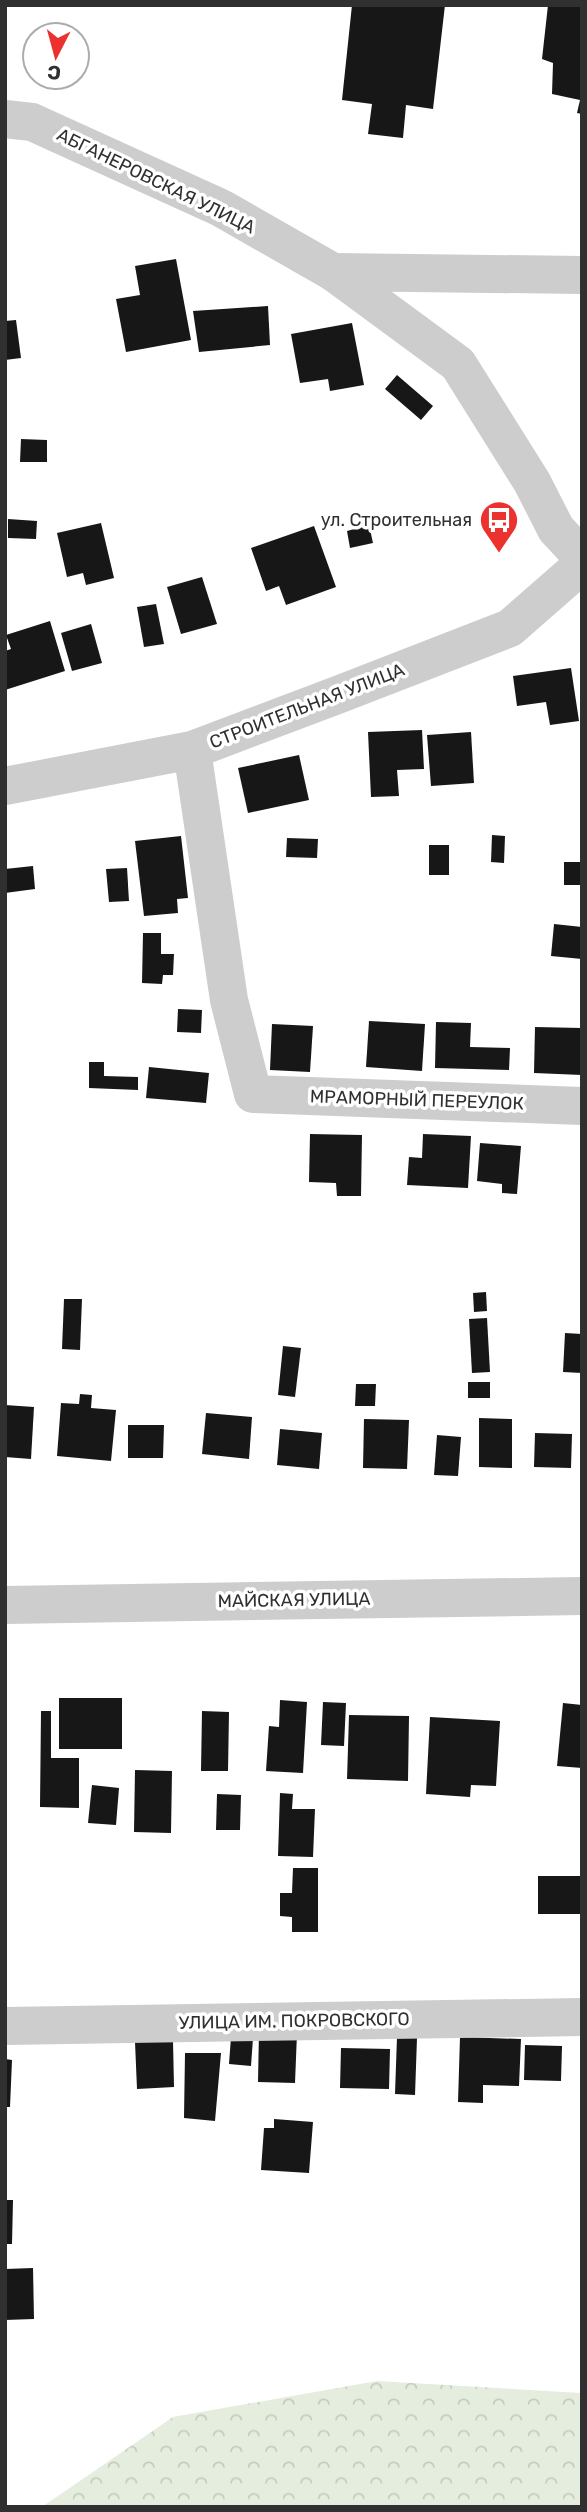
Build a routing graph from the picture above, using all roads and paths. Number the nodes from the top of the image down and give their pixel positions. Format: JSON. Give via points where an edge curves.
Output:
{"nodes":[{"id":1,"x":5,"y":119,"type":"edge"},
{"id":2,"x":333,"y":272,"type":"junction"},
{"id":3,"x":582,"y":275,"type":"edge"},
{"id":4,"x":582,"y":557,"type":"edge"},
{"id":5,"x":582,"y":565,"type":"edge"},
{"id":6,"x":191,"y":750,"type":"junction"},
{"id":7,"x":5,"y":786,"type":"edge"},
{"id":8,"x":582,"y":1106,"type":"edge"},
{"id":9,"x":582,"y":1595,"type":"edge"},
{"id":10,"x":5,"y":1605,"type":"edge"},
{"id":11,"x":582,"y":2017,"type":"edge"},
{"id":12,"x":5,"y":2026,"type":"edge"}],
"edges":[{"from":1,"to":2,"type":"street","name":"АБГАНЕРОВСКАЯ УЛИЦА","via":[[32,122],[221,208]]},
{"from":2,"to":3,"type":"street"},
{"from":2,"to":4,"type":"street","name":"АБГАНЕРОВСКАЯ УЛИЦА","via":[[458,364],[556,528]]},
{"from":5,"to":6,"type":"street","name":"СТРОИТЕЛЬНАЯ УЛИЦА","via":[[510,628]]},
{"from":6,"to":7,"type":"street","name":"СТРОИТЕЛЬНАЯ УЛИЦА"},
{"from":6,"to":8,"type":"street","name":"МРАМОРНЫЙ ПЕРЕУЛОК","via":[[229,1000],[253,1094]]},
{"from":9,"to":10,"type":"street","name":"МАЙСКАЯ УЛИЦА"},
{"from":11,"to":12,"type":"street","name":"УЛИЦА ИМ. ПОКРОВСКОГО"}]}
